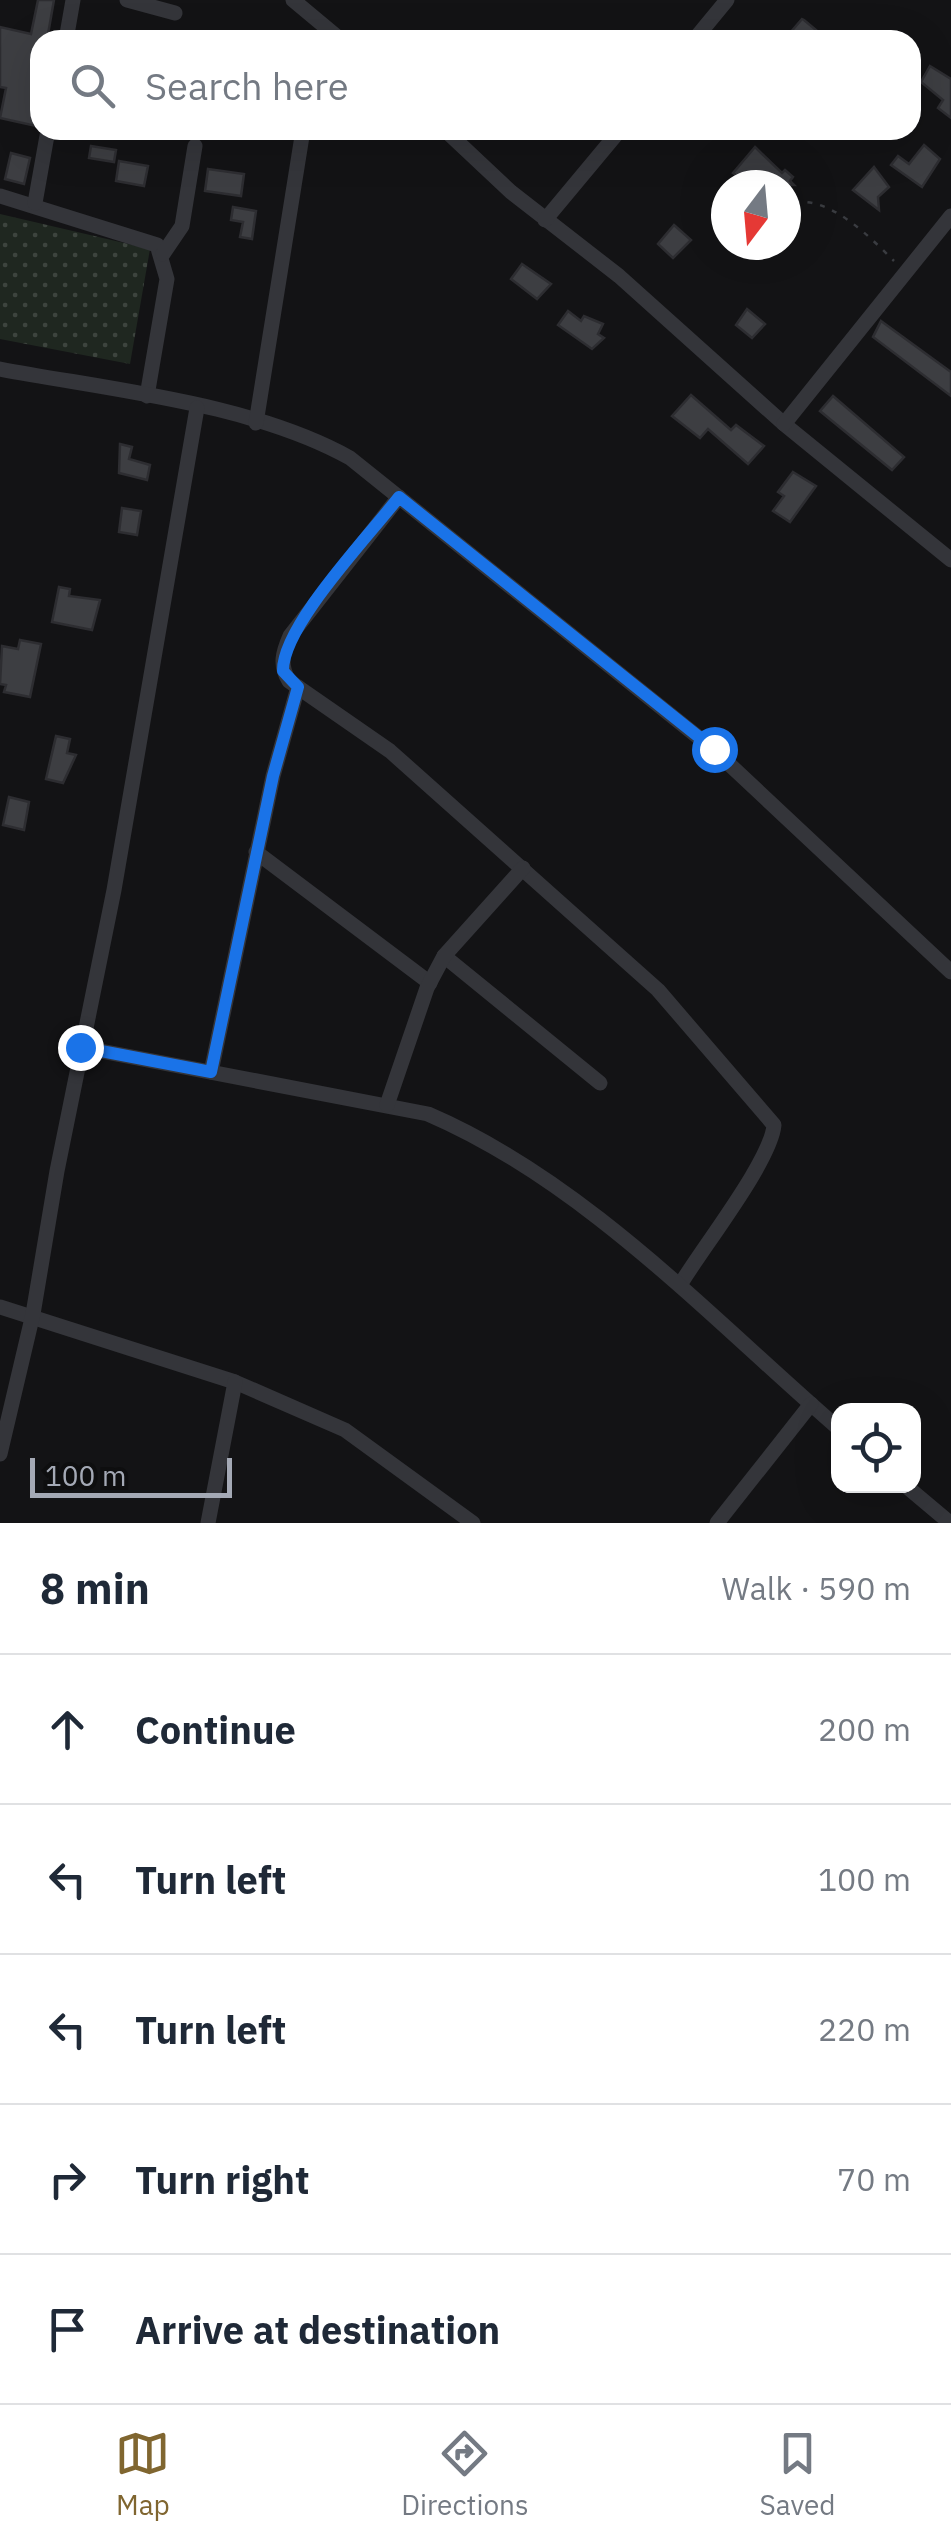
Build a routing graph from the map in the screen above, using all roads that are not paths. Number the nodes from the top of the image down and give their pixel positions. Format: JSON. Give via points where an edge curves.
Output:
{"nodes":[{"id":1,"x":73,"y":0,"type":"edge"},
{"id":2,"x":127,"y":0,"type":"edge"},
{"id":3,"x":294,"y":0,"type":"edge"},
{"id":4,"x":727,"y":0,"type":"edge"},
{"id":5,"x":175,"y":13,"type":"dead end"},
{"id":6,"x":68,"y":30,"type":"edge"},
{"id":7,"x":329,"y":30,"type":"edge"},
{"id":8,"x":702,"y":30,"type":"edge"},
{"id":9,"x":46,"y":140,"type":"edge"},
{"id":10,"x":301,"y":140,"type":"edge"},
{"id":11,"x":456,"y":140,"type":"edge"},
{"id":12,"x":612,"y":140,"type":"edge"},
{"id":13,"x":196,"y":146,"type":"dead end"},
{"id":14,"x":0,"y":196,"type":"edge"},
{"id":15,"x":34,"y":204,"type":"junction"},
{"id":16,"x":951,"y":216,"type":"edge"},
{"id":17,"x":545,"y":220,"type":"junction"},
{"id":18,"x":162,"y":254,"type":"junction"},
{"id":19,"x":0,"y":369,"type":"edge"},
{"id":20,"x":147,"y":396,"type":"junction"},
{"id":21,"x":198,"y":408,"type":"junction"},
{"id":22,"x":256,"y":422,"type":"junction"},
{"id":23,"x":784,"y":424,"type":"junction"},
{"id":24,"x":399,"y":497,"type":"junction"},
{"id":25,"x":951,"y":560,"type":"edge"},
{"id":26,"x":298,"y":687,"type":"junction"},
{"id":27,"x":256,"y":852,"type":"junction"},
{"id":28,"x":524,"y":868,"type":"junction"},
{"id":29,"x":444,"y":956,"type":"junction"},
{"id":30,"x":951,"y":972,"type":"edge"},
{"id":31,"x":430,"y":983,"type":"junction"},
{"id":32,"x":80,"y":1047,"type":"junction"},
{"id":33,"x":211,"y":1072,"type":"junction"},
{"id":34,"x":600,"y":1083,"type":"dead end"},
{"id":35,"x":387,"y":1105,"type":"junction"},
{"id":36,"x":680,"y":1285,"type":"junction"},
{"id":37,"x":0,"y":1307,"type":"edge"},
{"id":38,"x":33,"y":1314,"type":"junction"},
{"id":39,"x":235,"y":1382,"type":"junction"},
{"id":40,"x":811,"y":1404,"type":"junction"},
{"id":41,"x":831,"y":1422,"type":"edge"},
{"id":42,"x":0,"y":1454,"type":"edge"},
{"id":43,"x":914,"y":1493,"type":"edge"},
{"id":44,"x":208,"y":1523,"type":"edge"},
{"id":45,"x":472,"y":1523,"type":"edge"},
{"id":46,"x":717,"y":1523,"type":"edge"},
{"id":47,"x":950,"y":1523,"type":"edge"}],
"edges":[{"from":1,"to":6,"type":"street"},
{"from":2,"to":5,"type":"street"},
{"from":3,"to":7,"type":"street"},
{"from":4,"to":8,"type":"street"},
{"from":9,"to":15,"type":"street"},
{"from":10,"to":22,"type":"street"},
{"from":11,"to":17,"type":"street"},
{"from":12,"to":17,"type":"street"},
{"from":13,"to":18,"type":"street","via":[[182,226]]},
{"from":14,"to":15,"type":"street"},
{"from":15,"to":18,"type":"street","via":[[149,240]]},
{"from":16,"to":23,"type":"street"},
{"from":17,"to":23,"type":"street","via":[[619,276]]},
{"from":18,"to":20,"type":"street","via":[[168,278]]},
{"from":19,"to":20,"type":"street"},
{"from":20,"to":21,"type":"street"},
{"from":21,"to":22,"type":"street"},
{"from":21,"to":32,"type":"street"},
{"from":22,"to":24,"type":"street","via":[[328,446]]},
{"from":23,"to":25,"type":"street"},
{"from":24,"to":26,"type":"street","via":[[290,636],[283,671]]},
{"from":24,"to":30,"type":"street","via":[[714,749]]},
{"from":26,"to":27,"type":"street"},
{"from":26,"to":28,"type":"street","via":[[390,752]]},
{"from":27,"to":31,"type":"street"},
{"from":27,"to":33,"type":"street"},
{"from":28,"to":29,"type":"street"},
{"from":28,"to":36,"type":"street","via":[[658,990],[774,1125],[760,1162]]},
{"from":29,"to":31,"type":"street"},
{"from":29,"to":34,"type":"street"},
{"from":31,"to":35,"type":"street"},
{"from":32,"to":33,"type":"street"},
{"from":32,"to":38,"type":"street"},
{"from":33,"to":35,"type":"street"},
{"from":35,"to":36,"type":"street","via":[[428,1114],[518,1161]]},
{"from":36,"to":40,"type":"street"},
{"from":37,"to":38,"type":"street"},
{"from":38,"to":39,"type":"street"},
{"from":38,"to":42,"type":"street"},
{"from":39,"to":44,"type":"street"},
{"from":39,"to":45,"type":"street","via":[[345,1430]]},
{"from":40,"to":41,"type":"street"},
{"from":40,"to":46,"type":"street"},
{"from":43,"to":47,"type":"street"}]}
